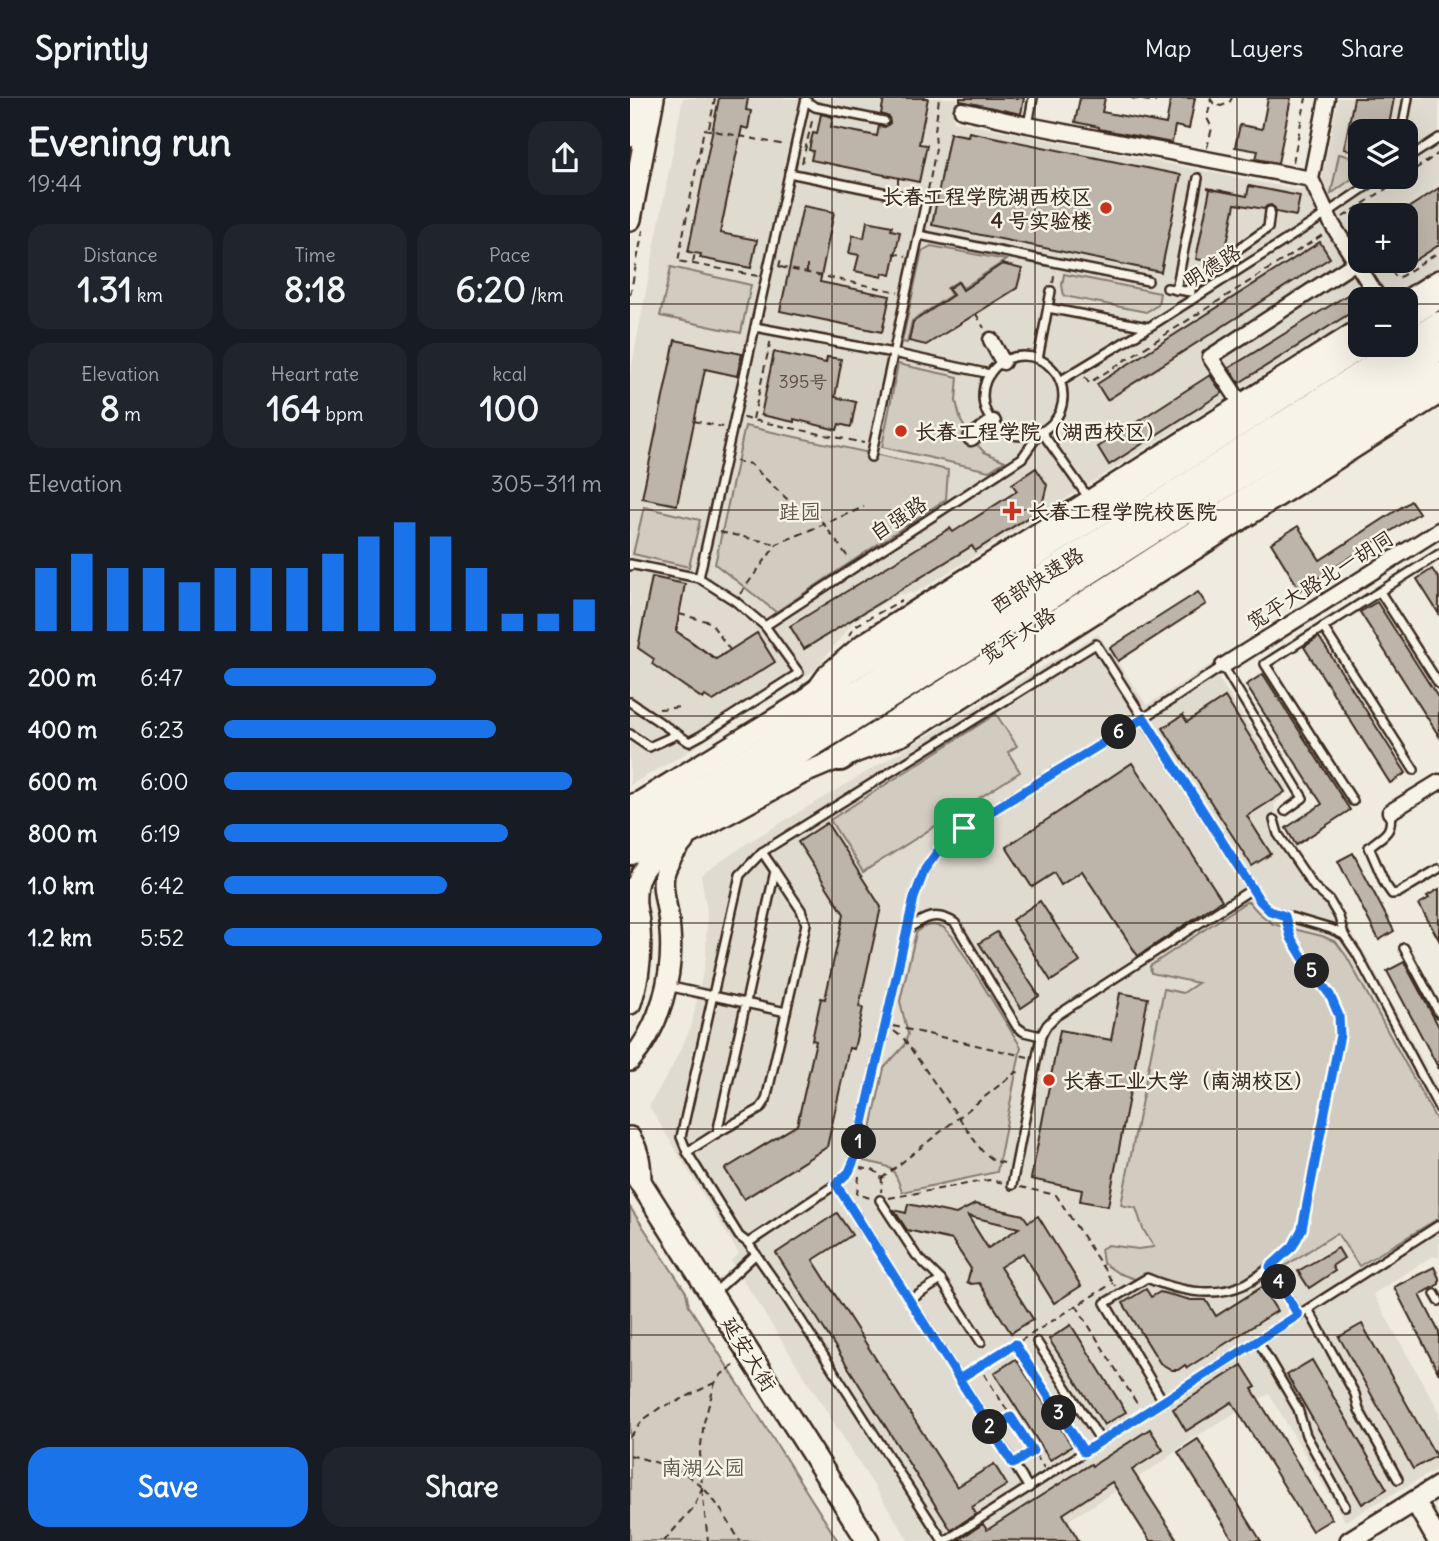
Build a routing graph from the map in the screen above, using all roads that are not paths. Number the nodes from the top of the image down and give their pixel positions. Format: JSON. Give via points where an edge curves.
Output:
{"nodes":[{"id":1,"x":638,"y":98,"type":"edge"},
{"id":2,"x":653,"y":98,"type":"edge"},
{"id":3,"x":1033,"y":98,"type":"edge"},
{"id":4,"x":1327,"y":98,"type":"edge"},
{"id":5,"x":1408,"y":98,"type":"edge"},
{"id":6,"x":806,"y":99,"type":"edge"},
{"id":7,"x":963,"y":104,"type":"edge"},
{"id":8,"x":1404,"y":119,"type":"edge"},
{"id":9,"x":884,"y":121,"type":"dead end"},
{"id":10,"x":1028,"y":125,"type":"junction"},
{"id":11,"x":630,"y":136,"type":"edge"},
{"id":12,"x":1439,"y":138,"type":"edge"},
{"id":13,"x":1418,"y":152,"type":"edge"},
{"id":14,"x":789,"y":173,"type":"junction"},
{"id":15,"x":1198,"y":178,"type":"dead end"},
{"id":16,"x":1311,"y":179,"type":"junction"},
{"id":17,"x":1367,"y":189,"type":"edge"},
{"id":18,"x":1270,"y":211,"type":"dead end"},
{"id":19,"x":630,"y":219,"type":"edge"},
{"id":20,"x":1328,"y":224,"type":"junction"},
{"id":21,"x":919,"y":235,"type":"junction"},
{"id":22,"x":1348,"y":251,"type":"edge"},
{"id":23,"x":1348,"y":267,"type":"edge"},
{"id":24,"x":1439,"y":280,"type":"edge"},
{"id":25,"x":1148,"y":281,"type":"dead end"},
{"id":26,"x":1051,"y":291,"type":"road end"},
{"id":27,"x":1186,"y":292,"type":"junction"},
{"id":28,"x":1418,"y":293,"type":"edge"},
{"id":29,"x":1199,"y":294,"type":"junction"},
{"id":30,"x":1439,"y":296,"type":"edge"},
{"id":31,"x":1048,"y":308,"type":"junction"},
{"id":32,"x":1418,"y":309,"type":"edge"},
{"id":33,"x":1439,"y":324,"type":"edge"},
{"id":34,"x":755,"y":327,"type":"junction"},
{"id":35,"x":1149,"y":327,"type":"junction"},
{"id":36,"x":1348,"y":337,"type":"edge"},
{"id":37,"x":991,"y":340,"type":"road end"},
{"id":38,"x":1439,"y":349,"type":"edge"},
{"id":39,"x":893,"y":353,"type":"junction"},
{"id":40,"x":1348,"y":354,"type":"edge"},
{"id":41,"x":1038,"y":359,"type":"junction"},
{"id":42,"x":1003,"y":362,"type":"junction"},
{"id":43,"x":990,"y":374,"type":"junction"},
{"id":44,"x":1439,"y":376,"type":"edge"},
{"id":45,"x":1060,"y":381,"type":"junction"},
{"id":46,"x":1439,"y":394,"type":"edge"},
{"id":47,"x":1236,"y":396,"type":"dead end"},
{"id":48,"x":993,"y":422,"type":"junction"},
{"id":49,"x":1041,"y":431,"type":"junction"},
{"id":50,"x":971,"y":438,"type":"dead end"},
{"id":51,"x":871,"y":457,"type":"dead end"},
{"id":52,"x":1090,"y":501,"type":"junction"},
{"id":53,"x":1439,"y":530,"type":"edge"},
{"id":54,"x":1436,"y":556,"type":"edge"},
{"id":55,"x":630,"y":566,"type":"edge"},
{"id":56,"x":1439,"y":566,"type":"edge"},
{"id":57,"x":699,"y":578,"type":"junction"},
{"id":58,"x":1380,"y":592,"type":"junction"},
{"id":59,"x":1333,"y":597,"type":"junction"},
{"id":60,"x":1344,"y":614,"type":"junction"},
{"id":61,"x":765,"y":626,"type":"junction"},
{"id":62,"x":1323,"y":627,"type":"junction"},
{"id":63,"x":1223,"y":666,"type":"junction"},
{"id":64,"x":1439,"y":684,"type":"edge"},
{"id":65,"x":813,"y":695,"type":"junction"},
{"id":66,"x":630,"y":702,"type":"edge"},
{"id":67,"x":1144,"y":718,"type":"junction"},
{"id":68,"x":630,"y":734,"type":"edge"},
{"id":69,"x":678,"y":734,"type":"junction"},
{"id":70,"x":840,"y":758,"type":"junction"},
{"id":71,"x":1414,"y":771,"type":"dead end"},
{"id":72,"x":1439,"y":782,"type":"edge"},
{"id":73,"x":1353,"y":801,"type":"dead end"},
{"id":74,"x":630,"y":805,"type":"edge"},
{"id":75,"x":1285,"y":811,"type":"dead end"},
{"id":76,"x":1390,"y":812,"type":"joint"},
{"id":77,"x":1274,"y":820,"type":"dead end"},
{"id":78,"x":630,"y":827,"type":"edge"},
{"id":79,"x":690,"y":833,"type":"junction"},
{"id":80,"x":630,"y":852,"type":"edge"},
{"id":81,"x":762,"y":852,"type":"junction"},
{"id":82,"x":1438,"y":869,"type":"edge"},
{"id":83,"x":775,"y":871,"type":"junction"},
{"id":84,"x":1252,"y":889,"type":"junction"},
{"id":85,"x":633,"y":898,"type":"edge"},
{"id":86,"x":907,"y":930,"type":"junction"},
{"id":87,"x":1344,"y":935,"type":"junction"},
{"id":88,"x":1404,"y":948,"type":"dead end"},
{"id":89,"x":667,"y":986,"type":"junction"},
{"id":90,"x":713,"y":996,"type":"junction"},
{"id":91,"x":630,"y":1003,"type":"edge"},
{"id":92,"x":746,"y":1003,"type":"junction"},
{"id":93,"x":786,"y":1012,"type":"junction"},
{"id":94,"x":1439,"y":1013,"type":"edge"},
{"id":95,"x":1041,"y":1036,"type":"junction"},
{"id":96,"x":630,"y":1061,"type":"edge"},
{"id":97,"x":1439,"y":1108,"type":"edge"},
{"id":98,"x":717,"y":1133,"type":"junction"},
{"id":99,"x":630,"y":1137,"type":"edge"},
{"id":100,"x":687,"y":1152,"type":"junction"},
{"id":101,"x":634,"y":1179,"type":"edge"},
{"id":102,"x":836,"y":1184,"type":"junction"},
{"id":103,"x":1012,"y":1185,"type":"road end"},
{"id":104,"x":880,"y":1200,"type":"road end"},
{"id":105,"x":1439,"y":1226,"type":"edge"},
{"id":106,"x":748,"y":1242,"type":"junction"},
{"id":107,"x":756,"y":1254,"type":"junction"},
{"id":108,"x":941,"y":1280,"type":"junction"},
{"id":109,"x":712,"y":1295,"type":"junction"},
{"id":110,"x":910,"y":1300,"type":"junction"},
{"id":111,"x":1308,"y":1309,"type":"junction"},
{"id":112,"x":1298,"y":1315,"type":"junction"},
{"id":113,"x":1258,"y":1341,"type":"junction"},
{"id":114,"x":981,"y":1342,"type":"dead end"},
{"id":115,"x":1037,"y":1342,"type":"dead end"},
{"id":116,"x":1163,"y":1401,"type":"junction"},
{"id":117,"x":1101,"y":1441,"type":"junction"},
{"id":118,"x":1398,"y":1479,"type":"dead end"},
{"id":119,"x":1439,"y":1486,"type":"edge"},
{"id":120,"x":1029,"y":1488,"type":"junction"},
{"id":121,"x":1415,"y":1501,"type":"junction"},
{"id":122,"x":1345,"y":1506,"type":"dead end"},
{"id":123,"x":851,"y":1541,"type":"edge"},
{"id":124,"x":868,"y":1541,"type":"edge"},
{"id":125,"x":944,"y":1541,"type":"edge"},
{"id":126,"x":1350,"y":1541,"type":"edge"},
{"id":127,"x":1438,"y":1541,"type":"edge"}],
"edges":[{"from":1,"to":11,"type":"main road"},
{"from":2,"to":19,"type":"main road"},
{"from":3,"to":10,"type":"lane"},
{"from":4,"to":16,"type":"street"},
{"from":5,"to":8,"type":"lane"},
{"from":6,"to":9,"type":"lane","via":[[815,107]]},
{"from":6,"to":14,"type":"lane"},
{"from":7,"to":10,"type":"street"},
{"from":10,"to":16,"type":"street"},
{"from":12,"to":13,"type":"lane"},
{"from":14,"to":21,"type":"lane","via":[[926,201]]},
{"from":14,"to":34,"type":"lane"},
{"from":15,"to":27,"type":"lane","via":[[1172,289]]},
{"from":16,"to":20,"type":"street"},
{"from":17,"to":20,"type":"lane","name":"明德路"},
{"from":18,"to":27,"type":"lane","via":[[1268,229],[1231,254],[1235,260]]},
{"from":20,"to":22,"type":"street"},
{"from":20,"to":29,"type":"lane","name":"明德路"},
{"from":21,"to":25,"type":"lane"},
{"from":21,"to":39,"type":"lane"},
{"from":23,"to":47,"type":"street","via":[[1210,357]]},
{"from":24,"to":28,"type":"main road"},
{"from":26,"to":31,"type":"lane"},
{"from":27,"to":29,"type":"lane"},
{"from":29,"to":35,"type":"lane","name":"明德路"},
{"from":30,"to":32,"type":"highway"},
{"from":31,"to":35,"type":"lane"},
{"from":31,"to":41,"type":"lane"},
{"from":33,"to":78,"type":"highway","name":"西部快速路","via":[[1030,586],[661,813]]},
{"from":34,"to":39,"type":"lane"},
{"from":34,"to":57,"type":"lane"},
{"from":35,"to":45,"type":"lane","name":"明德路"},
{"from":36,"to":52,"type":"main road"},
{"from":37,"to":42,"type":"street"},
{"from":38,"to":80,"type":"highway","name":"西部快速路","via":[[1040,603],[670,833]]},
{"from":39,"to":43,"type":"lane"},
{"from":39,"to":51,"type":"lane"},
{"from":40,"to":65,"type":"highway"},
{"from":41,"to":42,"type":"lane","via":[[1014,357]]},
{"from":41,"to":45,"type":"lane"},
{"from":42,"to":43,"type":"lane"},
{"from":43,"to":48,"type":"lane","via":[[983,393]]},
{"from":44,"to":70,"type":"highway"},
{"from":45,"to":49,"type":"lane","via":[[1058,415]]},
{"from":46,"to":70,"type":"main road","name":"宽平大路","via":[[903,735]]},
{"from":48,"to":49,"type":"lane","via":[[1010,435],[1024,437]]},
{"from":48,"to":50,"type":"street"},
{"from":49,"to":52,"type":"lane"},
{"from":49,"to":61,"type":"lane","name":"自强路","via":[[1022,458]]},
{"from":52,"to":65,"type":"main road","via":[[863,644],[828,674]]},
{"from":53,"to":59,"type":"street","name":"宽平大路北一胡同"},
{"from":54,"to":56,"type":"lane"},
{"from":54,"to":58,"type":"lane"},
{"from":55,"to":57,"type":"lane"},
{"from":57,"to":61,"type":"lane"},
{"from":58,"to":60,"type":"lane"},
{"from":58,"to":64,"type":"lane"},
{"from":59,"to":60,"type":"lane"},
{"from":59,"to":63,"type":"street","name":"宽平大路北一胡同"},
{"from":60,"to":62,"type":"lane"},
{"from":61,"to":69,"type":"lane","via":[[799,673],[689,742]]},
{"from":62,"to":71,"type":"lane"},
{"from":62,"to":73,"type":"lane","via":[[1265,664]]},
{"from":63,"to":67,"type":"lane"},
{"from":63,"to":75,"type":"lane","via":[[1304,798]]},
{"from":65,"to":74,"type":"main road"},
{"from":66,"to":69,"type":"lane"},
{"from":67,"to":81,"type":"lane","via":[[1096,644]]},
{"from":67,"to":84,"type":"lane"},
{"from":67,"to":86,"type":"lane","via":[[964,828],[940,848],[925,869]]},
{"from":68,"to":69,"type":"lane","via":[[649,747]]},
{"from":70,"to":79,"type":"main road","name":"宽平大路"},
{"from":72,"to":76,"type":"street"},
{"from":76,"to":82,"type":"lane","via":[[1388,830],[1369,847],[1392,894]]},
{"from":77,"to":87,"type":"lane","via":[[1278,834],[1314,887],[1329,900]]},
{"from":79,"to":85,"type":"main road","name":"宽平大路","via":[[649,860]]},
{"from":79,"to":89,"type":"main road","via":[[671,856],[662,884],[671,943]]},
{"from":81,"to":83,"type":"lane"},
{"from":81,"to":90,"type":"lane","via":[[740,875]]},
{"from":83,"to":92,"type":"lane"},
{"from":83,"to":93,"type":"lane","via":[[806,924]]},
{"from":84,"to":87,"type":"lane","via":[[1270,911]]},
{"from":84,"to":95,"type":"lane","via":[[1056,1016]]},
{"from":85,"to":91,"type":"main road","via":[[640,958]]},
{"from":86,"to":95,"type":"lane","via":[[934,916],[955,923],[1017,1027]]},
{"from":86,"to":102,"type":"lane","via":[[856,1167]]},
{"from":87,"to":97,"type":"lane"},
{"from":88,"to":94,"type":"lane"},
{"from":89,"to":90,"type":"lane"},
{"from":89,"to":96,"type":"main road","via":[[647,1037]]},
{"from":90,"to":92,"type":"lane"},
{"from":90,"to":100,"type":"lane","via":[[681,1137]]},
{"from":92,"to":93,"type":"lane"},
{"from":92,"to":98,"type":"lane"},
{"from":93,"to":98,"type":"lane","via":[[766,1100],[760,1109]]},
{"from":95,"to":103,"type":"lane"},
{"from":98,"to":100,"type":"lane"},
{"from":99,"to":101,"type":"main road","via":[[641,1163]]},
{"from":100,"to":106,"type":"lane","via":[[739,1236]]},
{"from":101,"to":109,"type":"main road","name":"延安大街"},
{"from":101,"to":123,"type":"main road","name":"延安大街","via":[[739,1362]]},
{"from":102,"to":106,"type":"lane"},
{"from":102,"to":110,"type":"lane"},
{"from":104,"to":108,"type":"lane","via":[[916,1255]]},
{"from":105,"to":111,"type":"lane"},
{"from":106,"to":107,"type":"lane"},
{"from":107,"to":109,"type":"lane"},
{"from":107,"to":125,"type":"lane"},
{"from":108,"to":110,"type":"lane"},
{"from":108,"to":114,"type":"lane"},
{"from":109,"to":124,"type":"main road","name":"延安大街"},
{"from":110,"to":120,"type":"lane"},
{"from":111,"to":112,"type":"lane"},
{"from":111,"to":118,"type":"lane"},
{"from":112,"to":113,"type":"lane"},
{"from":112,"to":116,"type":"lane","via":[[1270,1267],[1242,1285],[1217,1291],[1189,1291],[1147,1278],[1105,1303]]},
{"from":113,"to":116,"type":"lane"},
{"from":113,"to":122,"type":"lane","via":[[1298,1409],[1306,1435]]},
{"from":115,"to":117,"type":"lane"},
{"from":116,"to":117,"type":"lane"},
{"from":117,"to":120,"type":"lane"},
{"from":119,"to":121,"type":"main road"},
{"from":120,"to":125,"type":"lane"},
{"from":121,"to":126,"type":"main road"},
{"from":121,"to":127,"type":"main road"}]}
